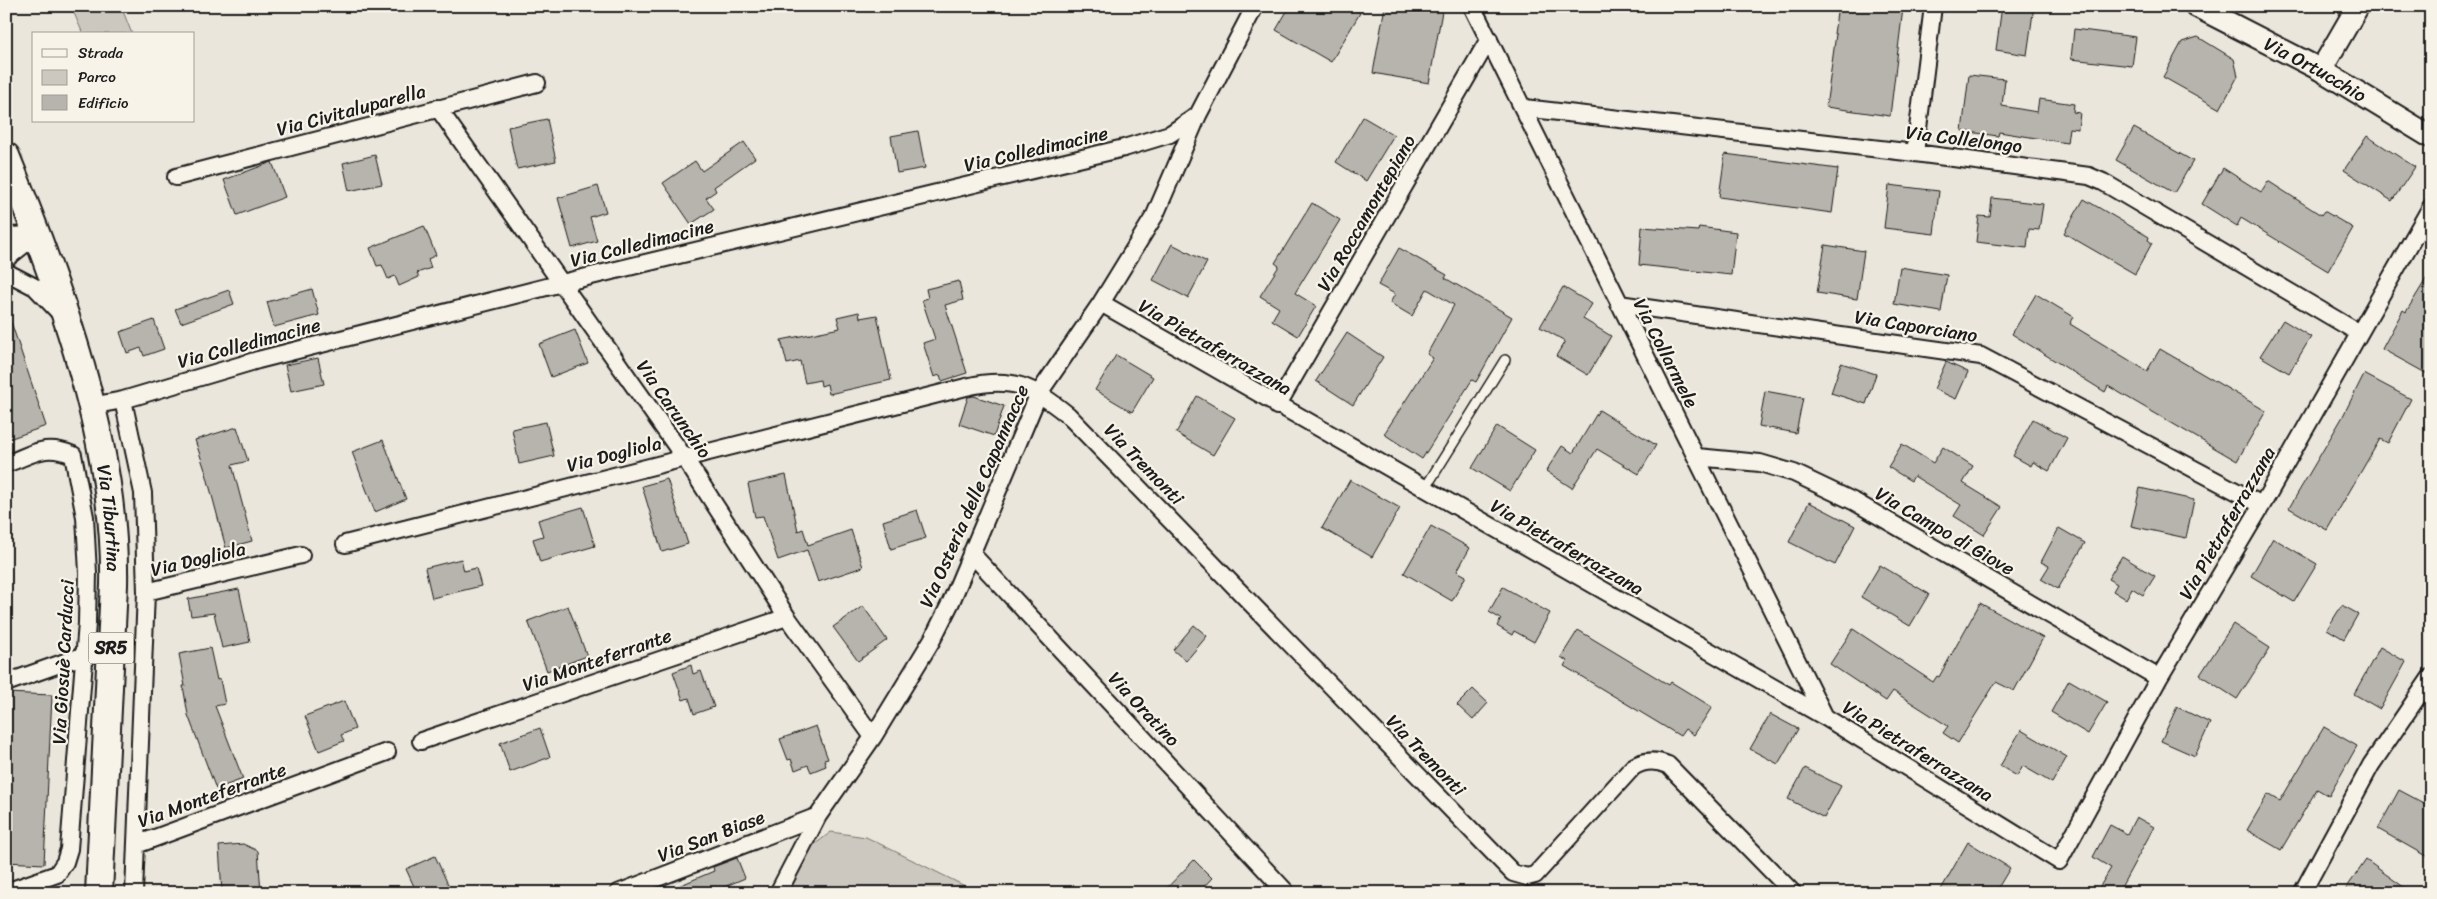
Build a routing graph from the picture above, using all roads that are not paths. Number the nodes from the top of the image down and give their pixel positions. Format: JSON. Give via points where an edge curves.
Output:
{"nodes":[{"id":1,"x":1255,"y":6,"type":"edge"},
{"id":2,"x":1472,"y":6,"type":"edge"},
{"id":3,"x":1933,"y":6,"type":"edge"},
{"id":4,"x":2196,"y":6,"type":"edge"},
{"id":5,"x":2358,"y":6,"type":"edge"},
{"id":6,"x":1489,"y":40,"type":"junction"},
{"id":7,"x":2321,"y":70,"type":"junction"},
{"id":8,"x":537,"y":83,"type":"dead end"},
{"id":9,"x":438,"y":108,"type":"junction"},
{"id":10,"x":1524,"y":108,"type":"junction"},
{"id":11,"x":1198,"y":115,"type":"junction"},
{"id":12,"x":2431,"y":137,"type":"edge"},
{"id":13,"x":1915,"y":153,"type":"junction"},
{"id":14,"x":6,"y":156,"type":"edge"},
{"id":15,"x":176,"y":177,"type":"dead end"},
{"id":16,"x":2431,"y":206,"type":"edge"},
{"id":17,"x":36,"y":235,"type":"junction"},
{"id":18,"x":6,"y":236,"type":"edge"},
{"id":19,"x":6,"y":259,"type":"edge"},
{"id":20,"x":6,"y":272,"type":"edge"},
{"id":21,"x":562,"y":284,"type":"junction"},
{"id":22,"x":1101,"y":303,"type":"junction"},
{"id":23,"x":1619,"y":304,"type":"junction"},
{"id":24,"x":65,"y":320,"type":"junction"},
{"id":25,"x":2359,"y":333,"type":"junction"},
{"id":26,"x":1505,"y":360,"type":"dead end"},
{"id":27,"x":1038,"y":393,"type":"junction"},
{"id":28,"x":123,"y":400,"type":"junction"},
{"id":29,"x":91,"y":406,"type":"junction"},
{"id":30,"x":1277,"y":406,"type":"junction"},
{"id":31,"x":684,"y":457,"type":"junction"},
{"id":32,"x":1697,"y":457,"type":"junction"},
{"id":33,"x":6,"y":464,"type":"edge"},
{"id":34,"x":1424,"y":490,"type":"junction"},
{"id":35,"x":2262,"y":505,"type":"junction"},
{"id":36,"x":345,"y":544,"type":"dead end"},
{"id":37,"x":971,"y":553,"type":"junction"},
{"id":38,"x":301,"y":555,"type":"dead end"},
{"id":39,"x":146,"y":592,"type":"junction"},
{"id":40,"x":786,"y":617,"type":"junction"},
{"id":41,"x":85,"y":655,"type":"junction"},
{"id":42,"x":2431,"y":677,"type":"edge"},
{"id":43,"x":2159,"y":678,"type":"junction"},
{"id":44,"x":6,"y":683,"type":"edge"},
{"id":45,"x":1825,"y":717,"type":"junction"},
{"id":46,"x":873,"y":737,"type":"junction"},
{"id":47,"x":420,"y":742,"type":"dead end"},
{"id":48,"x":387,"y":752,"type":"dead end"},
{"id":49,"x":818,"y":816,"type":"junction"},
{"id":50,"x":136,"y":845,"type":"junction"},
{"id":51,"x":6,"y":892,"type":"edge"},
{"id":52,"x":99,"y":893,"type":"edge"},
{"id":53,"x":134,"y":893,"type":"edge"},
{"id":54,"x":618,"y":893,"type":"edge"},
{"id":55,"x":778,"y":893,"type":"edge"},
{"id":56,"x":1287,"y":893,"type":"edge"},
{"id":57,"x":1793,"y":893,"type":"edge"},
{"id":58,"x":2302,"y":893,"type":"edge"}],
"edges":[{"from":1,"to":11,"type":"street","name":"Via Osteria delle Capannacce"},
{"from":2,"to":6,"type":"street","name":"Via Collarmele"},
{"from":3,"to":13,"type":"street"},
{"from":4,"to":7,"type":"street","name":"Via Ortucchio"},
{"from":5,"to":7,"type":"street"},
{"from":6,"to":10,"type":"street","name":"Via Collarmele"},
{"from":6,"to":30,"type":"street","name":"Via Roccamontepiano"},
{"from":7,"to":12,"type":"street","name":"Via Ortucchio"},
{"from":8,"to":9,"type":"street","name":"Via Civitaluparella"},
{"from":9,"to":15,"type":"street","name":"Via Civitaluparella"},
{"from":9,"to":21,"type":"street","name":"Via Carunchio"},
{"from":10,"to":13,"type":"street","name":"Via Collelongo"},
{"from":10,"to":23,"type":"street","name":"Via Collarmele"},
{"from":11,"to":21,"type":"street","name":"Via Colledimacine","via":[[1170,134],[1124,148]]},
{"from":11,"to":22,"type":"street","name":"Via Osteria delle Capannacce","via":[[1155,215]]},
{"from":13,"to":25,"type":"street","name":"Via Collelongo","via":[[2089,176],[2104,182]]},
{"from":14,"to":17,"type":"main road","name":"Via Tiburtina","number":"SR5"},
{"from":16,"to":25,"type":"street","name":"Via Pietraferrazzana"},
{"from":17,"to":18,"type":"street"},
{"from":17,"to":19,"type":"street"},
{"from":17,"to":24,"type":"main road","name":"Via Tiburtina","number":"SR5"},
{"from":20,"to":24,"type":"street","via":[[35,287]]},
{"from":21,"to":28,"type":"street","name":"Via Colledimacine","via":[[258,360]]},
{"from":21,"to":31,"type":"street","name":"Via Carunchio"},
{"from":22,"to":27,"type":"street","name":"Via Osteria delle Capannacce"},
{"from":22,"to":30,"type":"street","name":"Via Pietraferrazzana"},
{"from":23,"to":32,"type":"street","name":"Via Collarmele"},
{"from":23,"to":35,"type":"street","name":"Via Caporciano","via":[[1981,356]]},
{"from":24,"to":29,"type":"main road","name":"Via Tiburtina","number":"SR5"},
{"from":25,"to":35,"type":"street","name":"Via Pietraferrazzana"},
{"from":26,"to":34,"type":"lane"},
{"from":27,"to":31,"type":"street","name":"Via Dogliola","via":[[1005,382],[986,382]]},
{"from":27,"to":37,"type":"street","name":"Via Osteria delle Capannacce"},
{"from":27,"to":57,"type":"street","name":"Via Tremonti","via":[[1068,415],[1514,874],[1527,877],[1534,874],[1633,767],[1658,761],[1668,765]]},
{"from":28,"to":29,"type":"street","name":"Via Colledimacine"},
{"from":28,"to":39,"type":"street","name":"Via Dogliola","via":[[143,493]]},
{"from":29,"to":52,"type":"main road","name":"Via Tiburtina","number":"SR5","via":[[109,491],[115,555]]},
{"from":30,"to":34,"type":"street","name":"Via Pietraferrazzana"},
{"from":31,"to":36,"type":"street","name":"Via Dogliola"},
{"from":31,"to":40,"type":"street","name":"Via Carunchio"},
{"from":32,"to":43,"type":"street","name":"Via Campo di Giove","via":[[1760,463],[1803,477],[1855,502]]},
{"from":32,"to":45,"type":"street","name":"Via Collarmele"},
{"from":33,"to":41,"type":"street","name":"Via Giosuè Carducci","via":[[46,449],[73,455],[85,517],[88,559]]},
{"from":34,"to":45,"type":"street","name":"Via Pietraferrazzana"},
{"from":35,"to":43,"type":"street","name":"Via Pietraferrazzana"},
{"from":37,"to":46,"type":"street","name":"Via Osteria delle Capannacce","via":[[932,640]]},
{"from":37,"to":56,"type":"street","name":"Via Oratino"},
{"from":38,"to":39,"type":"street","name":"Via Dogliola"},
{"from":39,"to":50,"type":"street"},
{"from":40,"to":46,"type":"street","name":"Via Carunchio"},
{"from":40,"to":47,"type":"street","name":"Via Monteferrante"},
{"from":41,"to":44,"type":"street"},
{"from":41,"to":51,"type":"street","name":"Via Giosuè Carducci","via":[[69,849],[60,871]]},
{"from":42,"to":58,"type":"street","via":[[2372,765]]},
{"from":43,"to":45,"type":"street","name":"Via Pietraferrazzana","via":[[2059,861]]},
{"from":46,"to":49,"type":"street","name":"Via Osteria delle Capannacce"},
{"from":48,"to":50,"type":"street","name":"Via Monteferrante"},
{"from":49,"to":54,"type":"street","name":"Via San Biase"},
{"from":49,"to":55,"type":"street","name":"Via Osteria delle Capannacce"},
{"from":50,"to":53,"type":"street"}]}
